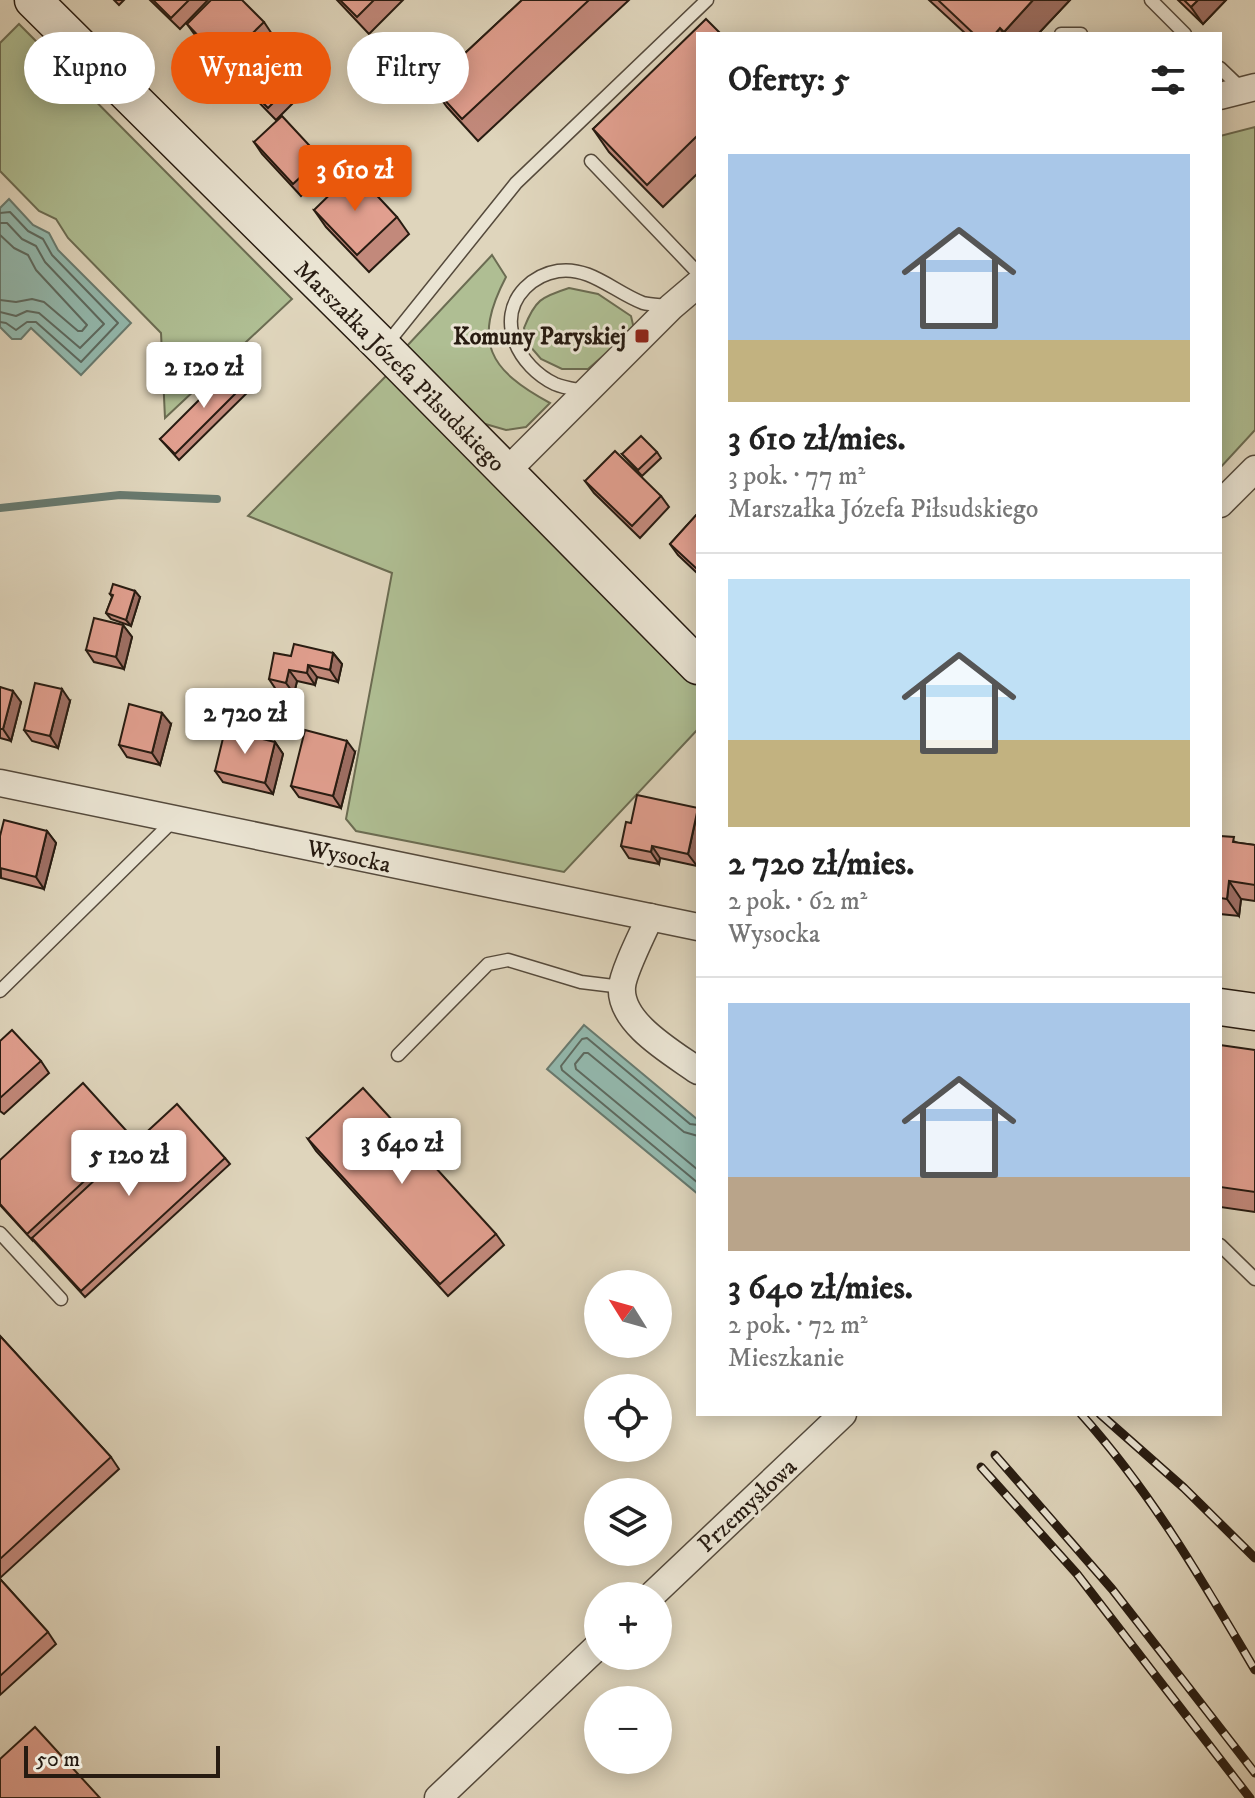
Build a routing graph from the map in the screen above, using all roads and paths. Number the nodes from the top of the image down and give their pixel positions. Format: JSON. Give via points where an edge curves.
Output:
{"nodes":[{"id":1,"x":33,"y":0,"type":"edge"},
{"id":2,"x":707,"y":0,"type":"edge"},
{"id":3,"x":1151,"y":0,"type":"edge"},
{"id":4,"x":1183,"y":32,"type":"edge"},
{"id":5,"x":1222,"y":70,"type":"edge"},
{"id":6,"x":1239,"y":91,"type":"edge"},
{"id":7,"x":591,"y":161,"type":"dead end"},
{"id":8,"x":696,"y":271,"type":"edge"},
{"id":9,"x":696,"y":286,"type":"edge"},
{"id":10,"x":671,"y":307,"type":"junction"},
{"id":11,"x":384,"y":348,"type":"junction"},
{"id":12,"x":587,"y":391,"type":"junction"},
{"id":13,"x":1255,"y":469,"type":"edge"},
{"id":14,"x":505,"y":473,"type":"junction"},
{"id":15,"x":1222,"y":502,"type":"edge"},
{"id":16,"x":696,"y":664,"type":"edge"},
{"id":17,"x":0,"y":783,"type":"edge"},
{"id":18,"x":174,"y":820,"type":"junction"},
{"id":19,"x":650,"y":917,"type":"junction"},
{"id":20,"x":696,"y":927,"type":"edge"},
{"id":21,"x":622,"y":987,"type":"junction"},
{"id":22,"x":0,"y":991,"type":"edge"},
{"id":23,"x":1222,"y":1007,"type":"edge"},
{"id":24,"x":1255,"y":1012,"type":"edge"},
{"id":25,"x":398,"y":1055,"type":"dead end"},
{"id":26,"x":696,"y":1070,"type":"edge"},
{"id":27,"x":0,"y":1233,"type":"edge"},
{"id":28,"x":1222,"y":1247,"type":"edge"},
{"id":29,"x":1255,"y":1279,"type":"edge"},
{"id":30,"x":61,"y":1299,"type":"dead end"},
{"id":31,"x":841,"y":1416,"type":"edge"},
{"id":32,"x":666,"y":1582,"type":"edge"},
{"id":33,"x":584,"y":1659,"type":"edge"},
{"id":34,"x":438,"y":1798,"type":"edge"}],
"edges":[{"from":1,"to":11,"type":"street","name":"Marszałka Józefa Piłsudskiego"},
{"from":2,"to":11,"type":"lane","via":[[516,183]]},
{"from":3,"to":4,"type":"lane"},
{"from":5,"to":6,"type":"lane"},
{"from":7,"to":8,"type":"lane"},
{"from":9,"to":10,"type":"street"},
{"from":10,"to":12,"type":"street"},
{"from":10,"to":12,"type":"lane","via":[[645,304],[579,270],[547,273],[526,288],[511,309],[516,346],[554,384]]},
{"from":11,"to":14,"type":"street","name":"Marszałka Józefa Piłsudskiego"},
{"from":12,"to":14,"type":"street"},
{"from":13,"to":15,"type":"street"},
{"from":14,"to":16,"type":"street","name":"Marszałka Józefa Piłsudskiego"},
{"from":17,"to":18,"type":"street","name":"Wysocka"},
{"from":18,"to":19,"type":"street","name":"Wysocka"},
{"from":18,"to":22,"type":"lane"},
{"from":19,"to":20,"type":"street","name":"Wysocka"},
{"from":19,"to":21,"type":"street"},
{"from":21,"to":25,"type":"lane","via":[[581,982],[508,960],[488,964]]},
{"from":21,"to":26,"type":"street","via":[[627,1011],[650,1037]]},
{"from":23,"to":24,"type":"street"},
{"from":27,"to":30,"type":"lane"},
{"from":28,"to":29,"type":"lane"},
{"from":31,"to":32,"type":"street","name":"Przemysłowa"},
{"from":33,"to":34,"type":"street"}]}
